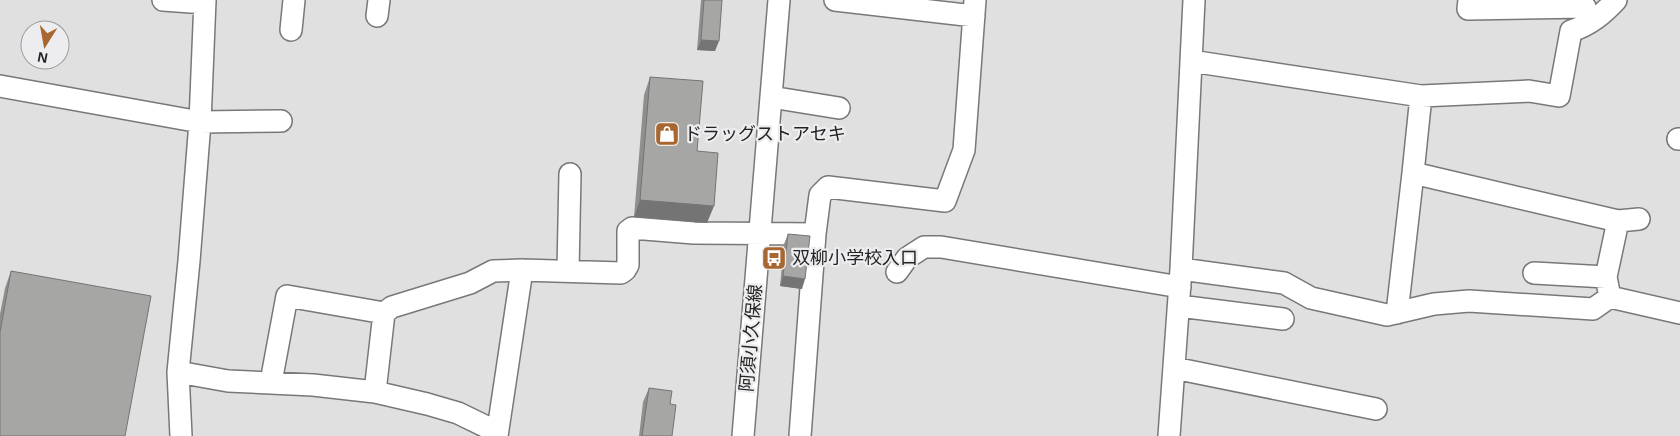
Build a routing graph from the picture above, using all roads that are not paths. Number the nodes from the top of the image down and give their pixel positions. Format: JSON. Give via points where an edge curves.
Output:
{"nodes":[{"id":1,"x":163,"y":0,"type":"edge"},
{"id":2,"x":294,"y":0,"type":"edge"},
{"id":3,"x":779,"y":0,"type":"edge"},
{"id":4,"x":835,"y":0,"type":"edge"},
{"id":5,"x":1194,"y":0,"type":"edge"},
{"id":6,"x":1469,"y":0,"type":"edge"},
{"id":7,"x":1616,"y":0,"type":"edge"},
{"id":8,"x":205,"y":1,"type":"edge"},
{"id":9,"x":974,"y":8,"type":"edge"},
{"id":10,"x":1584,"y":12,"type":"edge"},
{"id":11,"x":291,"y":30,"type":"dead end"},
{"id":12,"x":1191,"y":60,"type":"junction"},
{"id":13,"x":0,"y":86,"type":"edge"},
{"id":14,"x":1421,"y":96,"type":"junction"},
{"id":15,"x":771,"y":97,"type":"junction"},
{"id":16,"x":839,"y":108,"type":"dead end"},
{"id":17,"x":281,"y":121,"type":"dead end"},
{"id":18,"x":200,"y":122,"type":"junction"},
{"id":19,"x":1413,"y":173,"type":"junction"},
{"id":20,"x":570,"y":174,"type":"dead end"},
{"id":21,"x":759,"y":233,"type":"junction"},
{"id":22,"x":815,"y":234,"type":"junction"},
{"id":23,"x":522,"y":270,"type":"junction"},
{"id":24,"x":568,"y":271,"type":"junction"},
{"id":25,"x":897,"y":272,"type":"dead end"},
{"id":26,"x":1534,"y":273,"type":"dead end"},
{"id":27,"x":1180,"y":287,"type":"junction"},
{"id":28,"x":1608,"y":287,"type":"junction"},
{"id":29,"x":384,"y":313,"type":"junction"},
{"id":30,"x":1397,"y":313,"type":"junction"},
{"id":31,"x":1680,"y":313,"type":"edge"},
{"id":32,"x":1283,"y":319,"type":"dead end"},
{"id":33,"x":1174,"y":368,"type":"junction"},
{"id":34,"x":178,"y":372,"type":"junction"},
{"id":35,"x":272,"y":382,"type":"junction"},
{"id":36,"x":375,"y":392,"type":"junction"},
{"id":37,"x":1376,"y":409,"type":"dead end"},
{"id":38,"x":497,"y":434,"type":"edge"},
{"id":39,"x":182,"y":436,"type":"edge"},
{"id":40,"x":742,"y":436,"type":"edge"},
{"id":41,"x":800,"y":436,"type":"edge"},
{"id":42,"x":1169,"y":436,"type":"edge"}],
"edges":[{"from":1,"to":8,"type":"street"},
{"from":2,"to":11,"type":"street"},
{"from":3,"to":15,"type":"street","name":"阿須小久保線"},
{"from":4,"to":9,"type":"street"},
{"from":5,"to":12,"type":"street"},
{"from":6,"to":10,"type":"street","via":[[1468,9]]},
{"from":7,"to":10,"type":"street","via":[[1602,15]]},
{"from":8,"to":18,"type":"street"},
{"from":9,"to":22,"type":"street","via":[[964,150],[945,201],[828,187],[820,195]]},
{"from":10,"to":14,"type":"street","via":[[1571,31],[1559,96],[1529,90]]},
{"from":12,"to":14,"type":"street"},
{"from":12,"to":27,"type":"street"},
{"from":13,"to":18,"type":"street"},
{"from":14,"to":19,"type":"street"},
{"from":15,"to":16,"type":"street"},
{"from":15,"to":21,"type":"street","name":"阿須小久保線"},
{"from":17,"to":18,"type":"street"},
{"from":18,"to":34,"type":"street"},
{"from":19,"to":28,"type":"street","via":[[1629,220]]},
{"from":19,"to":30,"type":"street"},
{"from":20,"to":24,"type":"street"},
{"from":21,"to":22,"type":"street"},
{"from":21,"to":24,"type":"street","via":[[694,233],[632,228],[628,231],[628,265],[621,273]]},
{"from":21,"to":40,"type":"street","name":"阿須小久保線"},
{"from":22,"to":41,"type":"street"},
{"from":23,"to":24,"type":"street"},
{"from":23,"to":29,"type":"street","via":[[493,271],[470,283],[392,307]]},
{"from":23,"to":38,"type":"street"},
{"from":25,"to":27,"type":"street","via":[[907,258],[924,247],[941,247]]},
{"from":26,"to":28,"type":"street"},
{"from":27,"to":30,"type":"street","via":[[1284,283],[1311,298],[1387,315]]},
{"from":27,"to":32,"type":"street"},
{"from":27,"to":33,"type":"street"},
{"from":28,"to":30,"type":"street","via":[[1593,309],[1469,301],[1434,304]]},
{"from":28,"to":31,"type":"street"},
{"from":29,"to":35,"type":"street","via":[[287,296]]},
{"from":29,"to":36,"type":"street"},
{"from":33,"to":37,"type":"street"},
{"from":33,"to":42,"type":"street"},
{"from":34,"to":35,"type":"street","via":[[228,381]]},
{"from":34,"to":39,"type":"street"},
{"from":35,"to":36,"type":"street"},
{"from":36,"to":38,"type":"street","via":[[458,413]]}]}
